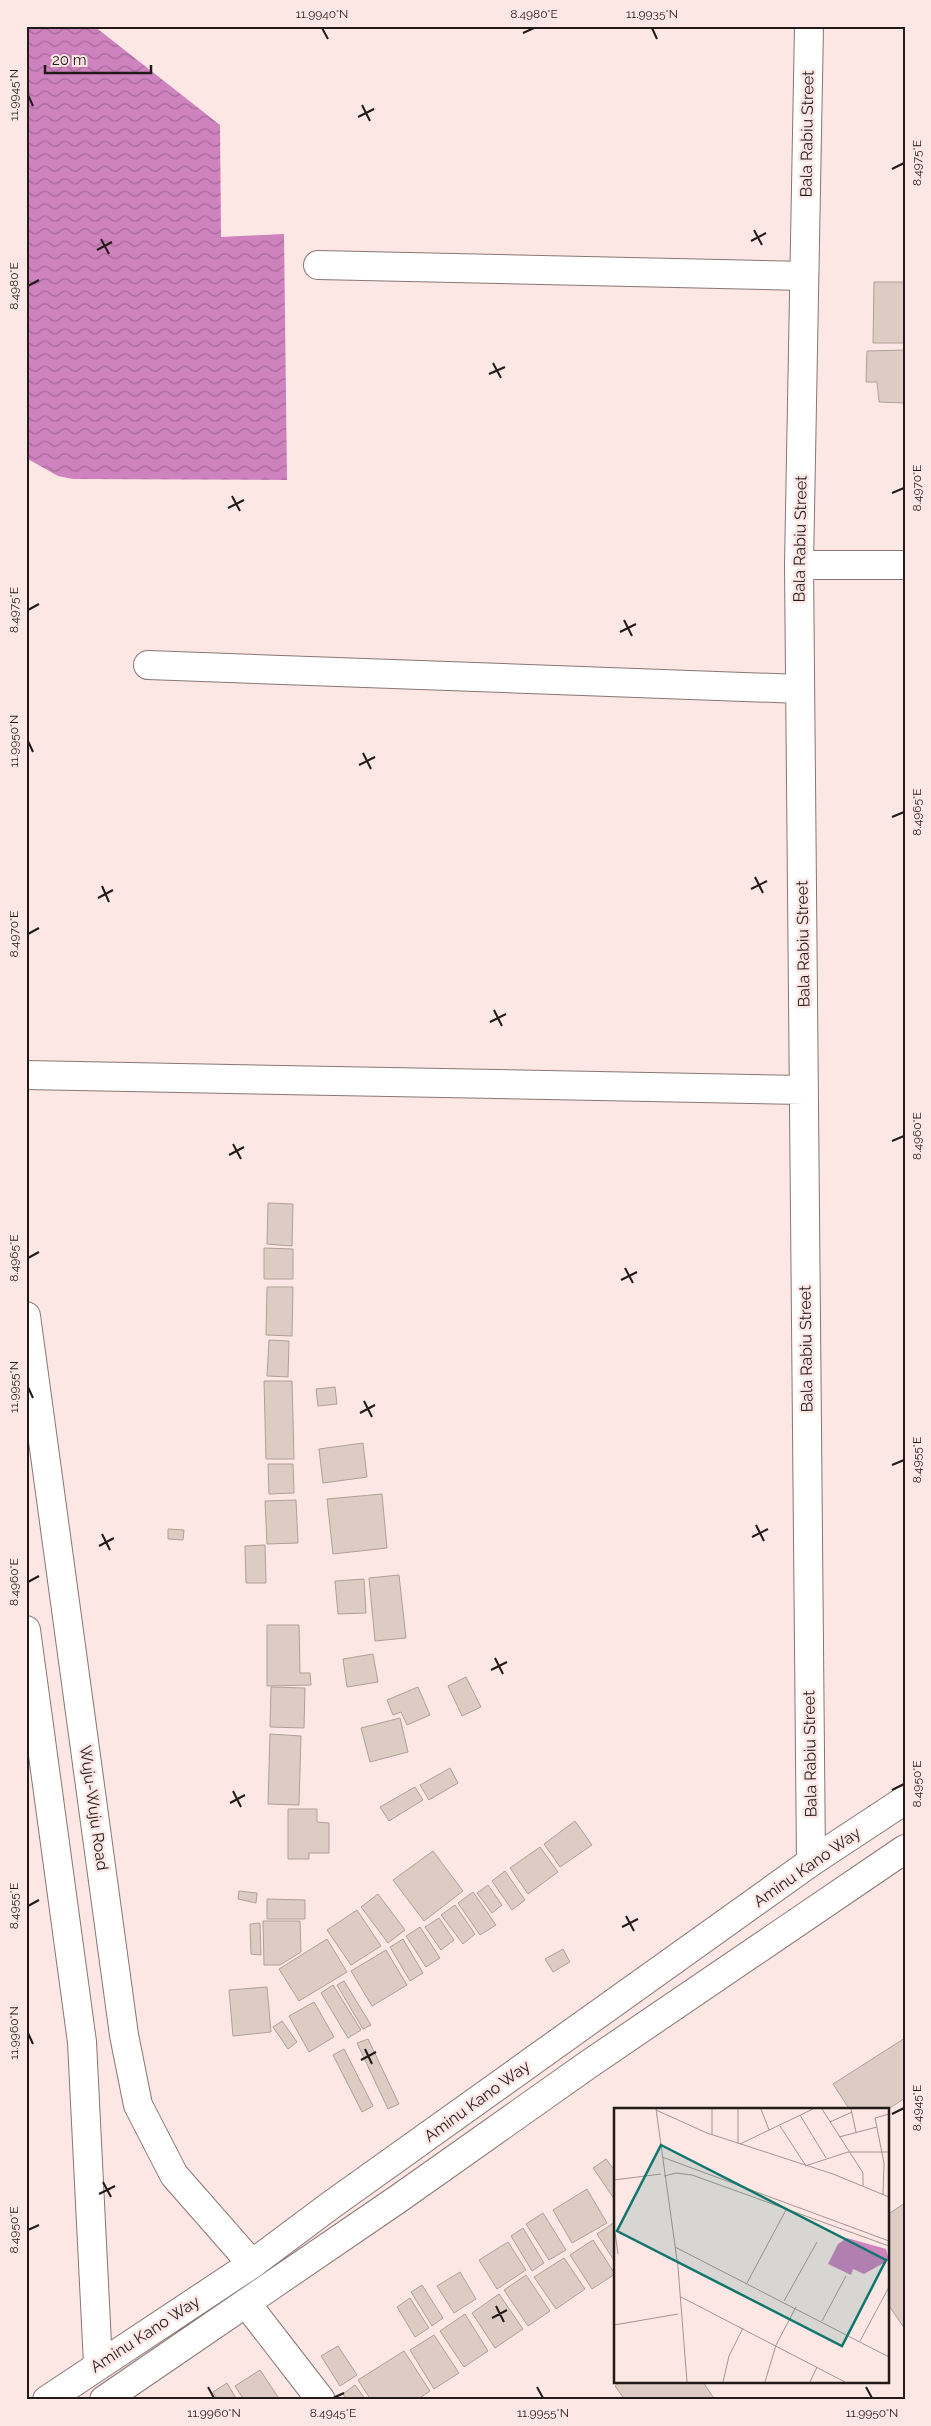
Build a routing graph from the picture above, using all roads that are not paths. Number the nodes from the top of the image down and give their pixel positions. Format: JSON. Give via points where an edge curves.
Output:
{"nodes":[{"id":1,"x":809,"y":26,"type":"edge"},
{"id":2,"x":318,"y":265,"type":"dead end"},
{"id":3,"x":804,"y":276,"type":"junction"},
{"id":4,"x":799,"y":565,"type":"junction"},
{"id":5,"x":905,"y":565,"type":"edge"},
{"id":6,"x":148,"y":665,"type":"dead end"},
{"id":7,"x":800,"y":689,"type":"junction"},
{"id":8,"x":26,"y":1075,"type":"edge"},
{"id":9,"x":804,"y":1090,"type":"junction"},
{"id":10,"x":26,"y":1316,"type":"edge"},
{"id":11,"x":26,"y":1630,"type":"edge"},
{"id":12,"x":905,"y":1800,"type":"edge"},
{"id":13,"x":905,"y":1848,"type":"edge"},
{"id":14,"x":811,"y":1862,"type":"junction"},
{"id":15,"x":252,"y":2264,"type":"junction"},
{"id":16,"x":246,"y":2303,"type":"junction"},
{"id":17,"x":98,"y":2364,"type":"junction"},
{"id":18,"x":47,"y":2400,"type":"edge"},
{"id":19,"x":104,"y":2400,"type":"edge"},
{"id":20,"x":321,"y":2400,"type":"edge"}],
"edges":[{"from":1,"to":3,"type":"street","name":"Bala Rabiu Street"},
{"from":2,"to":3,"type":"street"},
{"from":3,"to":4,"type":"street","name":"Bala Rabiu Street"},
{"from":4,"to":5,"type":"street"},
{"from":4,"to":7,"type":"street","name":"Bala Rabiu Street"},
{"from":6,"to":7,"type":"street"},
{"from":7,"to":9,"type":"street","name":"Bala Rabiu Street"},
{"from":8,"to":9,"type":"street"},
{"from":9,"to":14,"type":"street","name":"Bala Rabiu Street"},
{"from":10,"to":15,"type":"street","name":"Wuju-Wuju Road","via":[[124,2035],[138,2105],[174,2175]]},
{"from":11,"to":17,"type":"street","via":[[82,2042]]},
{"from":12,"to":14,"type":"street","name":"Aminu Kano Way"},
{"from":13,"to":16,"type":"street","name":"Aminu Kano Way"},
{"from":14,"to":15,"type":"street","name":"Aminu Kano Way"},
{"from":15,"to":17,"type":"street","name":"Aminu Kano Way"},
{"from":16,"to":19,"type":"street","name":"Aminu Kano Way"},
{"from":16,"to":20,"type":"street"},
{"from":17,"to":18,"type":"street","name":"Aminu Kano Way"}]}
